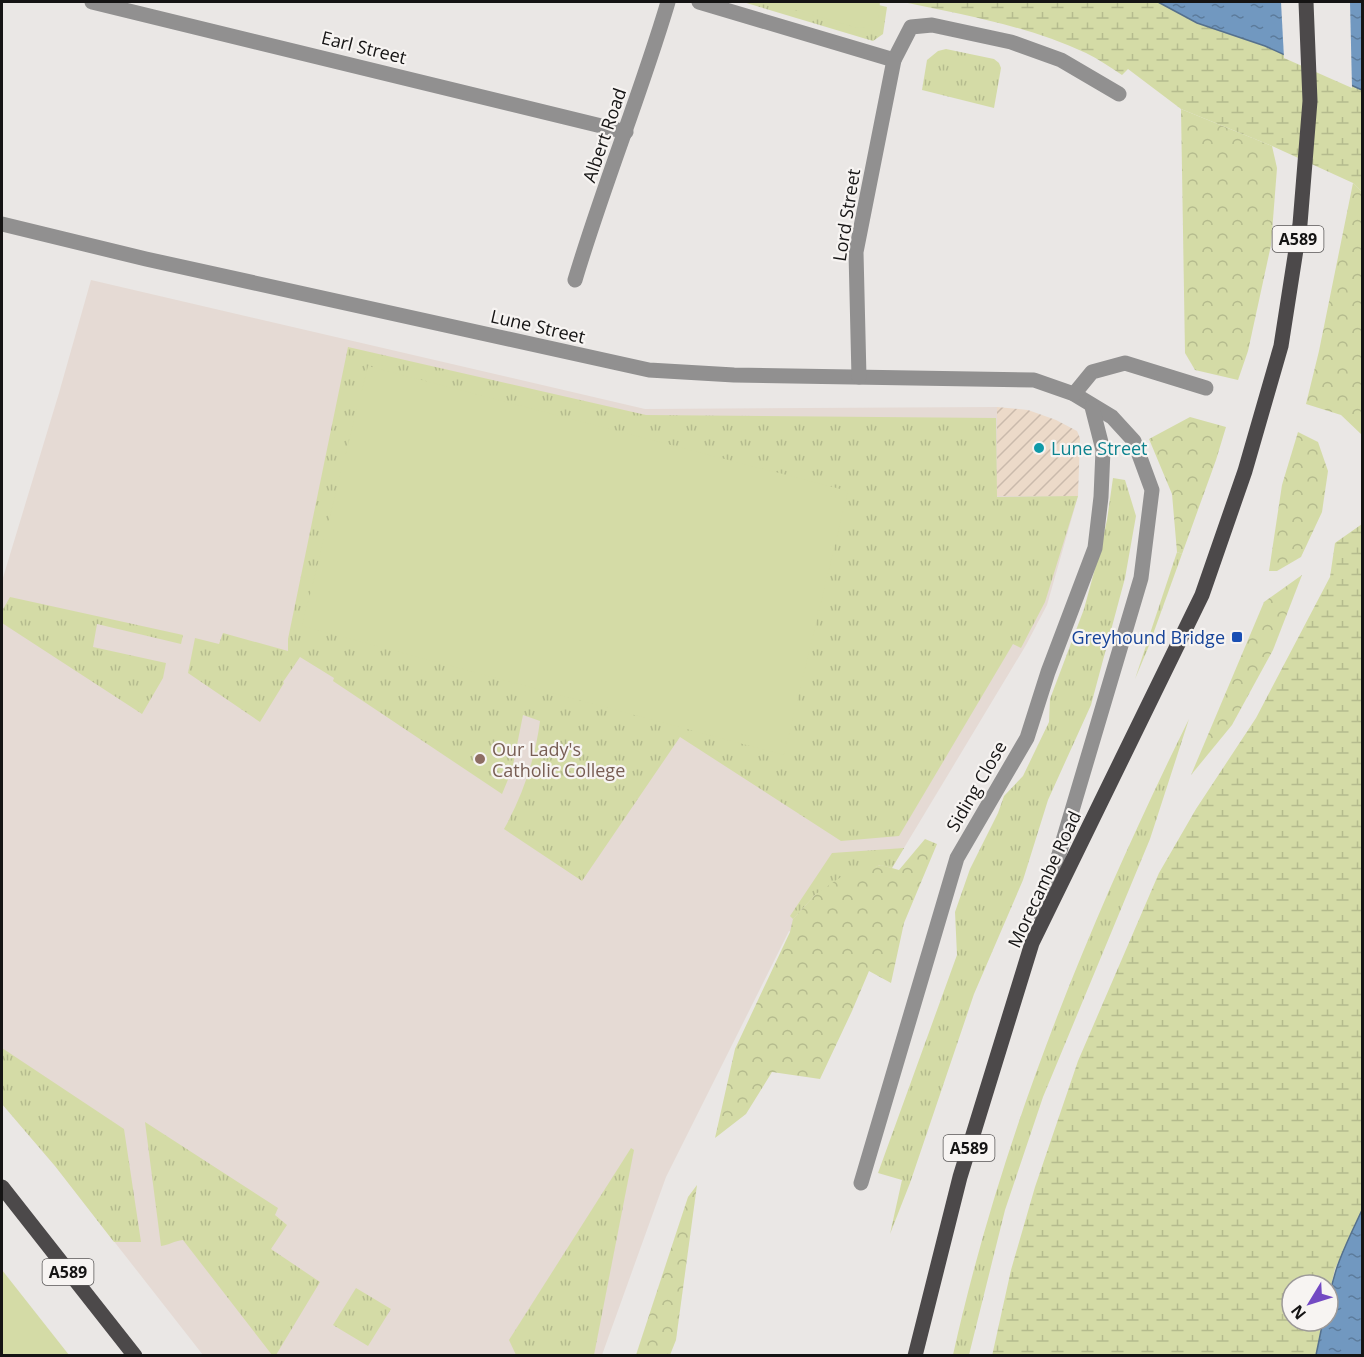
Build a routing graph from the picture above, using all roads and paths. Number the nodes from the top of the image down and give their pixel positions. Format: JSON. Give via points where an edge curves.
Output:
{"nodes":[{"id":1,"x":92,"y":2,"type":"edge"},
{"id":2,"x":668,"y":2,"type":"edge"},
{"id":3,"x":699,"y":2,"type":"edge"},
{"id":4,"x":1306,"y":2,"type":"edge"},
{"id":5,"x":894,"y":60,"type":"junction"},
{"id":6,"x":1119,"y":94,"type":"dead end"},
{"id":7,"x":626,"y":132,"type":"junction"},
{"id":8,"x":2,"y":224,"type":"edge"},
{"id":9,"x":575,"y":280,"type":"dead end"},
{"id":10,"x":859,"y":378,"type":"junction"},
{"id":11,"x":1206,"y":388,"type":"dead end"},
{"id":12,"x":1074,"y":394,"type":"junction"},
{"id":13,"x":1092,"y":407,"type":"junction"},
{"id":14,"x":1032,"y":943,"type":"junction"},
{"id":15,"x":861,"y":1183,"type":"dead end"},
{"id":16,"x":2,"y":1187,"type":"edge"},
{"id":17,"x":135,"y":1356,"type":"edge"},
{"id":18,"x":915,"y":1356,"type":"edge"}],
"edges":[{"from":1,"to":7,"type":"street","name":"Earl Street"},
{"from":2,"to":7,"type":"street","name":"Albert Road"},
{"from":3,"to":5,"type":"street"},
{"from":4,"to":14,"type":"main road","name":"Morecambe Road","number":"A589","via":[[1310,101],[1300,224],[1281,346],[1245,471],[1202,595]]},
{"from":5,"to":6,"type":"street","name":"Lord Street","via":[[911,27],[933,25],[1011,42],[1061,60]]},
{"from":5,"to":10,"type":"street","name":"Lord Street","via":[[856,252]]},
{"from":7,"to":9,"type":"street","name":"Albert Road"},
{"from":8,"to":10,"type":"street","name":"Lune Street","via":[[649,370]]},
{"from":10,"to":12,"type":"street","name":"Lune Street","via":[[1034,380]]},
{"from":11,"to":12,"type":"street","via":[[1125,363],[1092,372]]},
{"from":12,"to":13,"type":"street","name":"Lune Street"},
{"from":13,"to":14,"type":"street","name":"Lune Street","via":[[1112,417],[1134,441],[1152,490],[1142,578]]},
{"from":13,"to":15,"type":"street","name":"Siding Close","via":[[1103,450],[1095,548],[1027,738],[957,858]]},
{"from":14,"to":18,"type":"main road","name":"Morecambe Road","number":"A589","via":[[960,1177]]},
{"from":16,"to":17,"type":"main road","number":"A589"}]}
